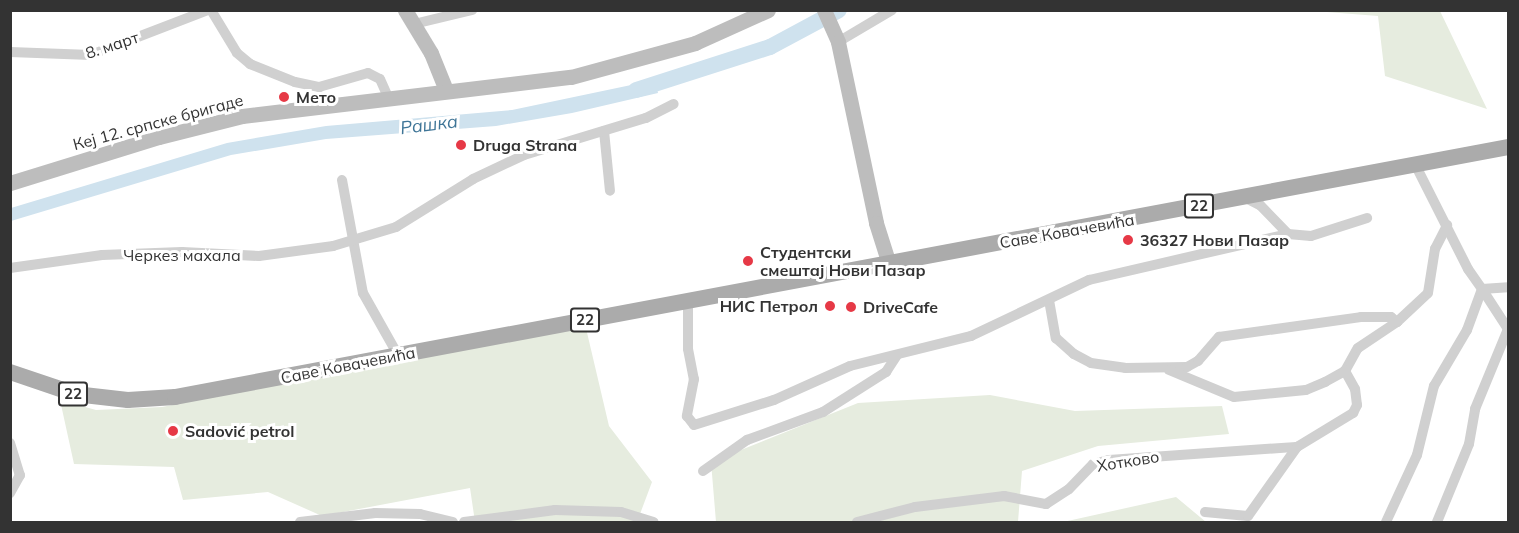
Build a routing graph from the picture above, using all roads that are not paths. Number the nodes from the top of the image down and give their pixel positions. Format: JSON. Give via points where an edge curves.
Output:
{"nodes":[{"id":1,"x":209,"y":10,"type":"edge"},
{"id":2,"x":405,"y":10,"type":"edge"},
{"id":3,"x":472,"y":10,"type":"edge"},
{"id":4,"x":824,"y":10,"type":"edge"},
{"id":5,"x":892,"y":10,"type":"edge"},
{"id":6,"x":764,"y":11,"type":"edge"},
{"id":7,"x":414,"y":24,"type":"junction"},
{"id":8,"x":836,"y":36,"type":"junction"},
{"id":9,"x":10,"y":52,"type":"edge"},
{"id":10,"x":446,"y":90,"type":"junction"},
{"id":11,"x":388,"y":97,"type":"junction"},
{"id":12,"x":674,"y":104,"type":"dead end"},
{"id":13,"x":604,"y":131,"type":"junction"},
{"id":14,"x":1509,"y":147,"type":"edge"},
{"id":15,"x":1415,"y":164,"type":"junction"},
{"id":16,"x":342,"y":180,"type":"dead end"},
{"id":17,"x":10,"y":183,"type":"edge"},
{"id":18,"x":610,"y":191,"type":"dead end"},
{"id":19,"x":1244,"y":198,"type":"junction"},
{"id":20,"x":1367,"y":218,"type":"dead end"},
{"id":21,"x":1447,"y":225,"type":"junction"},
{"id":22,"x":1288,"y":234,"type":"junction"},
{"id":23,"x":353,"y":240,"type":"junction"},
{"id":24,"x":889,"y":264,"type":"junction"},
{"id":25,"x":10,"y":268,"type":"edge"},
{"id":26,"x":1509,"y":287,"type":"edge"},
{"id":27,"x":1482,"y":289,"type":"junction"},
{"id":28,"x":1049,"y":300,"type":"junction"},
{"id":29,"x":687,"y":301,"type":"junction"},
{"id":30,"x":1397,"y":321,"type":"junction"},
{"id":31,"x":398,"y":355,"type":"junction"},
{"id":32,"x":897,"y":356,"type":"junction"},
{"id":33,"x":1169,"y":370,"type":"junction"},
{"id":34,"x":1345,"y":371,"type":"junction"},
{"id":35,"x":10,"y":372,"type":"edge"},
{"id":36,"x":10,"y":443,"type":"edge"},
{"id":37,"x":1297,"y":447,"type":"junction"},
{"id":38,"x":703,"y":471,"type":"dead end"},
{"id":39,"x":10,"y":493,"type":"edge"},
{"id":40,"x":1205,"y":512,"type":"dead end"},
{"id":41,"x":1246,"y":519,"type":"edge"},
{"id":42,"x":300,"y":522,"type":"edge"},
{"id":43,"x":453,"y":522,"type":"edge"},
{"id":44,"x":464,"y":522,"type":"edge"},
{"id":45,"x":653,"y":522,"type":"edge"},
{"id":46,"x":857,"y":522,"type":"edge"},
{"id":47,"x":1386,"y":522,"type":"edge"},
{"id":48,"x":1437,"y":522,"type":"edge"}],
"edges":[{"from":1,"to":9,"type":"street","name":"8. март","via":[[91,56]]},
{"from":1,"to":11,"type":"street","via":[[242,59],[268,72],[302,84],[326,87],[368,73],[380,79]]},
{"from":2,"to":7,"type":"street"},
{"from":3,"to":7,"type":"street"},
{"from":4,"to":8,"type":"street"},
{"from":5,"to":8,"type":"street"},
{"from":6,"to":10,"type":"street","name":"Кеј 12. српске бригаде","via":[[695,43],[642,60],[571,77]]},
{"from":7,"to":10,"type":"street"},
{"from":8,"to":24,"type":"street","via":[[876,224]]},
{"from":10,"to":11,"type":"street","name":"Кеј 12. српске бригаде"},
{"from":11,"to":17,"type":"street","name":"Кеј 12. српске бригаде","via":[[217,122]]},
{"from":12,"to":13,"type":"street","name":"Черкез махала"},
{"from":13,"to":18,"type":"street"},
{"from":13,"to":23,"type":"street","name":"Черкез махала","via":[[524,155],[473,179],[396,227]]},
{"from":14,"to":15,"type":"main road","name":"Саве Ковачевића","number":"22"},
{"from":15,"to":19,"type":"main road","name":"Саве Ковачевића","number":"22"},
{"from":15,"to":21,"type":"street"},
{"from":16,"to":23,"type":"street"},
{"from":19,"to":22,"type":"street","via":[[1260,205]]},
{"from":19,"to":24,"type":"main road","name":"Саве Ковачевића","number":"22"},
{"from":20,"to":22,"type":"street","via":[[1311,236]]},
{"from":21,"to":27,"type":"street"},
{"from":21,"to":30,"type":"street","via":[[1435,249],[1428,293]]},
{"from":22,"to":28,"type":"street","via":[[1089,280]]},
{"from":23,"to":25,"type":"street","name":"Черкез махала","via":[[259,255],[102,255]]},
{"from":23,"to":31,"type":"street","via":[[363,293]]},
{"from":24,"to":29,"type":"main road","name":"Саве Ковачевића","number":"22"},
{"from":26,"to":27,"type":"street"},
{"from":27,"to":47,"type":"street","via":[[1467,330],[1434,386],[1417,455]]},
{"from":27,"to":48,"type":"street","via":[[1508,329],[1475,409],[1469,444]]},
{"from":28,"to":32,"type":"street","via":[[971,336]]},
{"from":28,"to":33,"type":"street","via":[[1056,338],[1074,354],[1091,363]]},
{"from":29,"to":31,"type":"main road","name":"Саве Ковачевића","number":"22"},
{"from":29,"to":32,"type":"street","via":[[688,349],[694,379],[687,416],[694,425],[774,400],[850,366]]},
{"from":30,"to":33,"type":"street","via":[[1391,317],[1361,317],[1219,337],[1198,361]]},
{"from":30,"to":34,"type":"street","via":[[1358,348]]},
{"from":31,"to":35,"type":"main road","name":"Саве Ковачевића","number":"22","via":[[140,400],[60,391]]},
{"from":32,"to":38,"type":"street","via":[[886,372],[823,412],[747,440]]},
{"from":33,"to":34,"type":"street","via":[[1234,397],[1306,390]]},
{"from":34,"to":37,"type":"street","via":[[1355,389],[1357,405],[1347,418]]},
{"from":36,"to":39,"type":"street","via":[[20,475],[18,486]]},
{"from":37,"to":41,"type":"street"},
{"from":37,"to":46,"type":"street","name":"Хотково","via":[[1109,460],[1093,464],[1069,489],[1046,504],[1004,496],[915,507]]},
{"from":40,"to":41,"type":"street"},
{"from":42,"to":43,"type":"street","via":[[375,513],[420,514]]},
{"from":44,"to":45,"type":"street","via":[[510,514],[595,512],[621,512]]}]}
